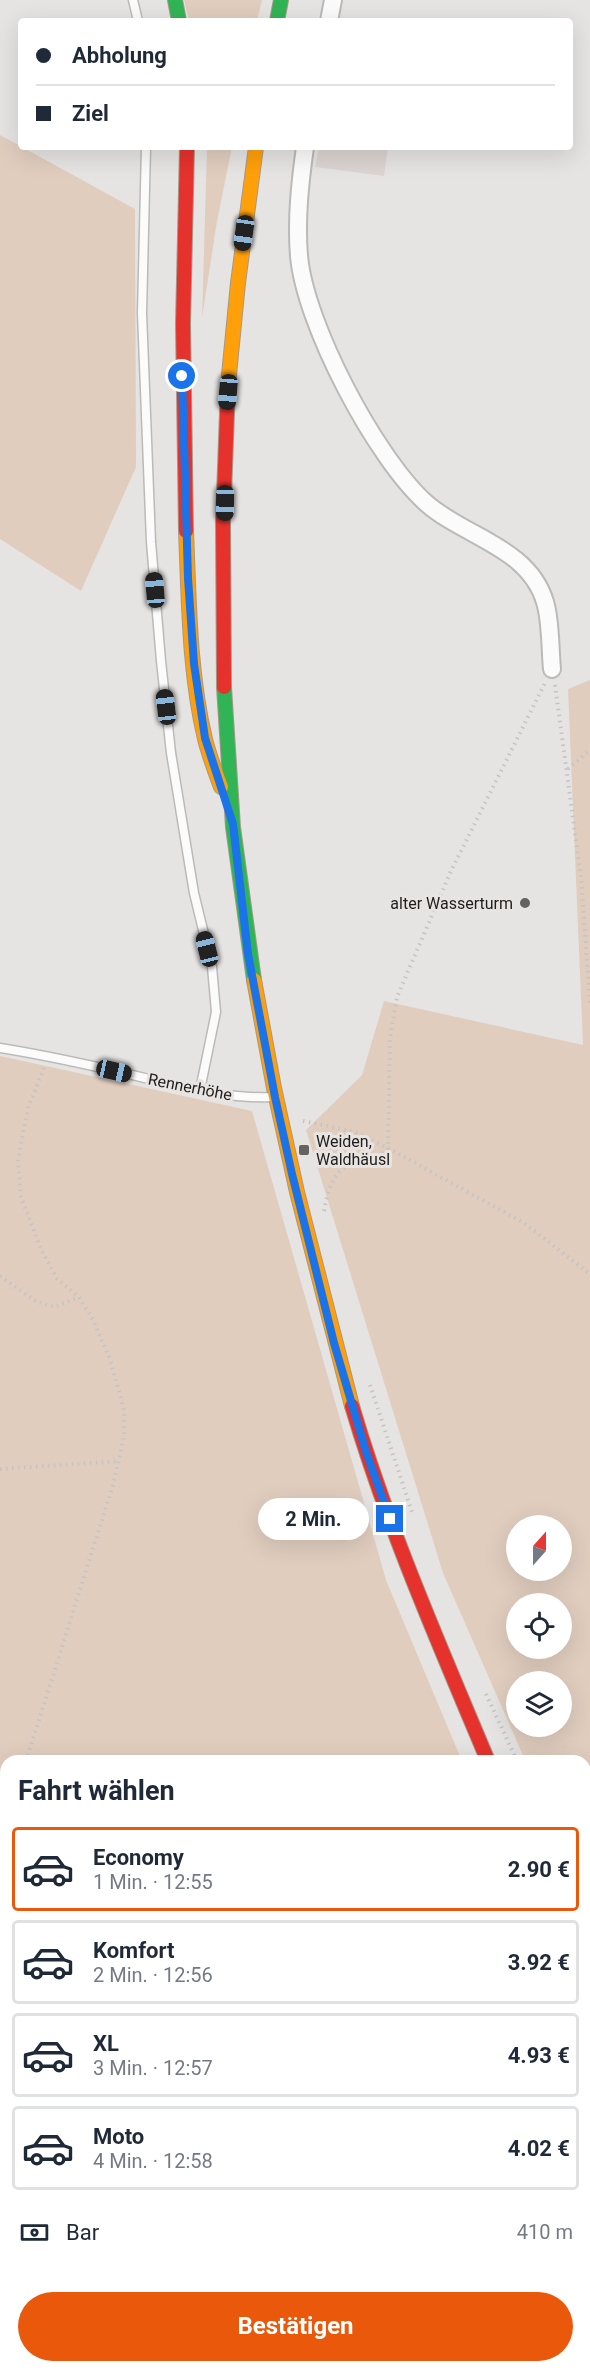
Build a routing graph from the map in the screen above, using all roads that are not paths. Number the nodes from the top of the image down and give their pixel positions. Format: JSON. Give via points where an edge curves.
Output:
{"nodes":[{"id":1,"x":133,"y":0,"type":"edge"},
{"id":2,"x":175,"y":0,"type":"edge"},
{"id":3,"x":281,"y":0,"type":"edge"},
{"id":4,"x":333,"y":0,"type":"edge"},
{"id":5,"x":137,"y":18,"type":"edge"},
{"id":6,"x":179,"y":18,"type":"edge"},
{"id":7,"x":278,"y":18,"type":"edge"},
{"id":8,"x":330,"y":18,"type":"edge"},
{"id":9,"x":146,"y":150,"type":"edge"},
{"id":10,"x":187,"y":150,"type":"edge"},
{"id":11,"x":256,"y":150,"type":"edge"},
{"id":12,"x":305,"y":150,"type":"edge"},
{"id":13,"x":552,"y":669,"type":"road end"},
{"id":14,"x":233,"y":824,"type":"junction"},
{"id":15,"x":0,"y":1048,"type":"edge"},
{"id":16,"x":200,"y":1090,"type":"junction"},
{"id":17,"x":275,"y":1097,"type":"junction"},
{"id":18,"x":485,"y":1755,"type":"edge"}],
"edges":[{"from":1,"to":5,"type":"lane"},
{"from":2,"to":6,"type":"main road"},
{"from":3,"to":7,"type":"main road"},
{"from":4,"to":8,"type":"street"},
{"from":9,"to":16,"type":"lane","via":[[142,313],[151,542],[171,753],[194,893],[212,967],[216,1012]]},
{"from":10,"to":14,"type":"main road","via":[[182,376],[188,578],[205,738]]},
{"from":11,"to":14,"type":"main road","via":[[226,416],[223,590]]},
{"from":12,"to":13,"type":"street","via":[[299,195],[299,256],[306,292],[349,396],[401,476],[426,503],[518,560],[532,576],[545,602]]},
{"from":14,"to":17,"type":"main road","via":[[248,954]]},
{"from":15,"to":16,"type":"lane","name":"Rennerhöhe"},
{"from":16,"to":17,"type":"lane","name":"Rennerhöhe","via":[[248,1098]]},
{"from":17,"to":18,"type":"main road","via":[[334,1343],[366,1452],[423,1609]]}]}
